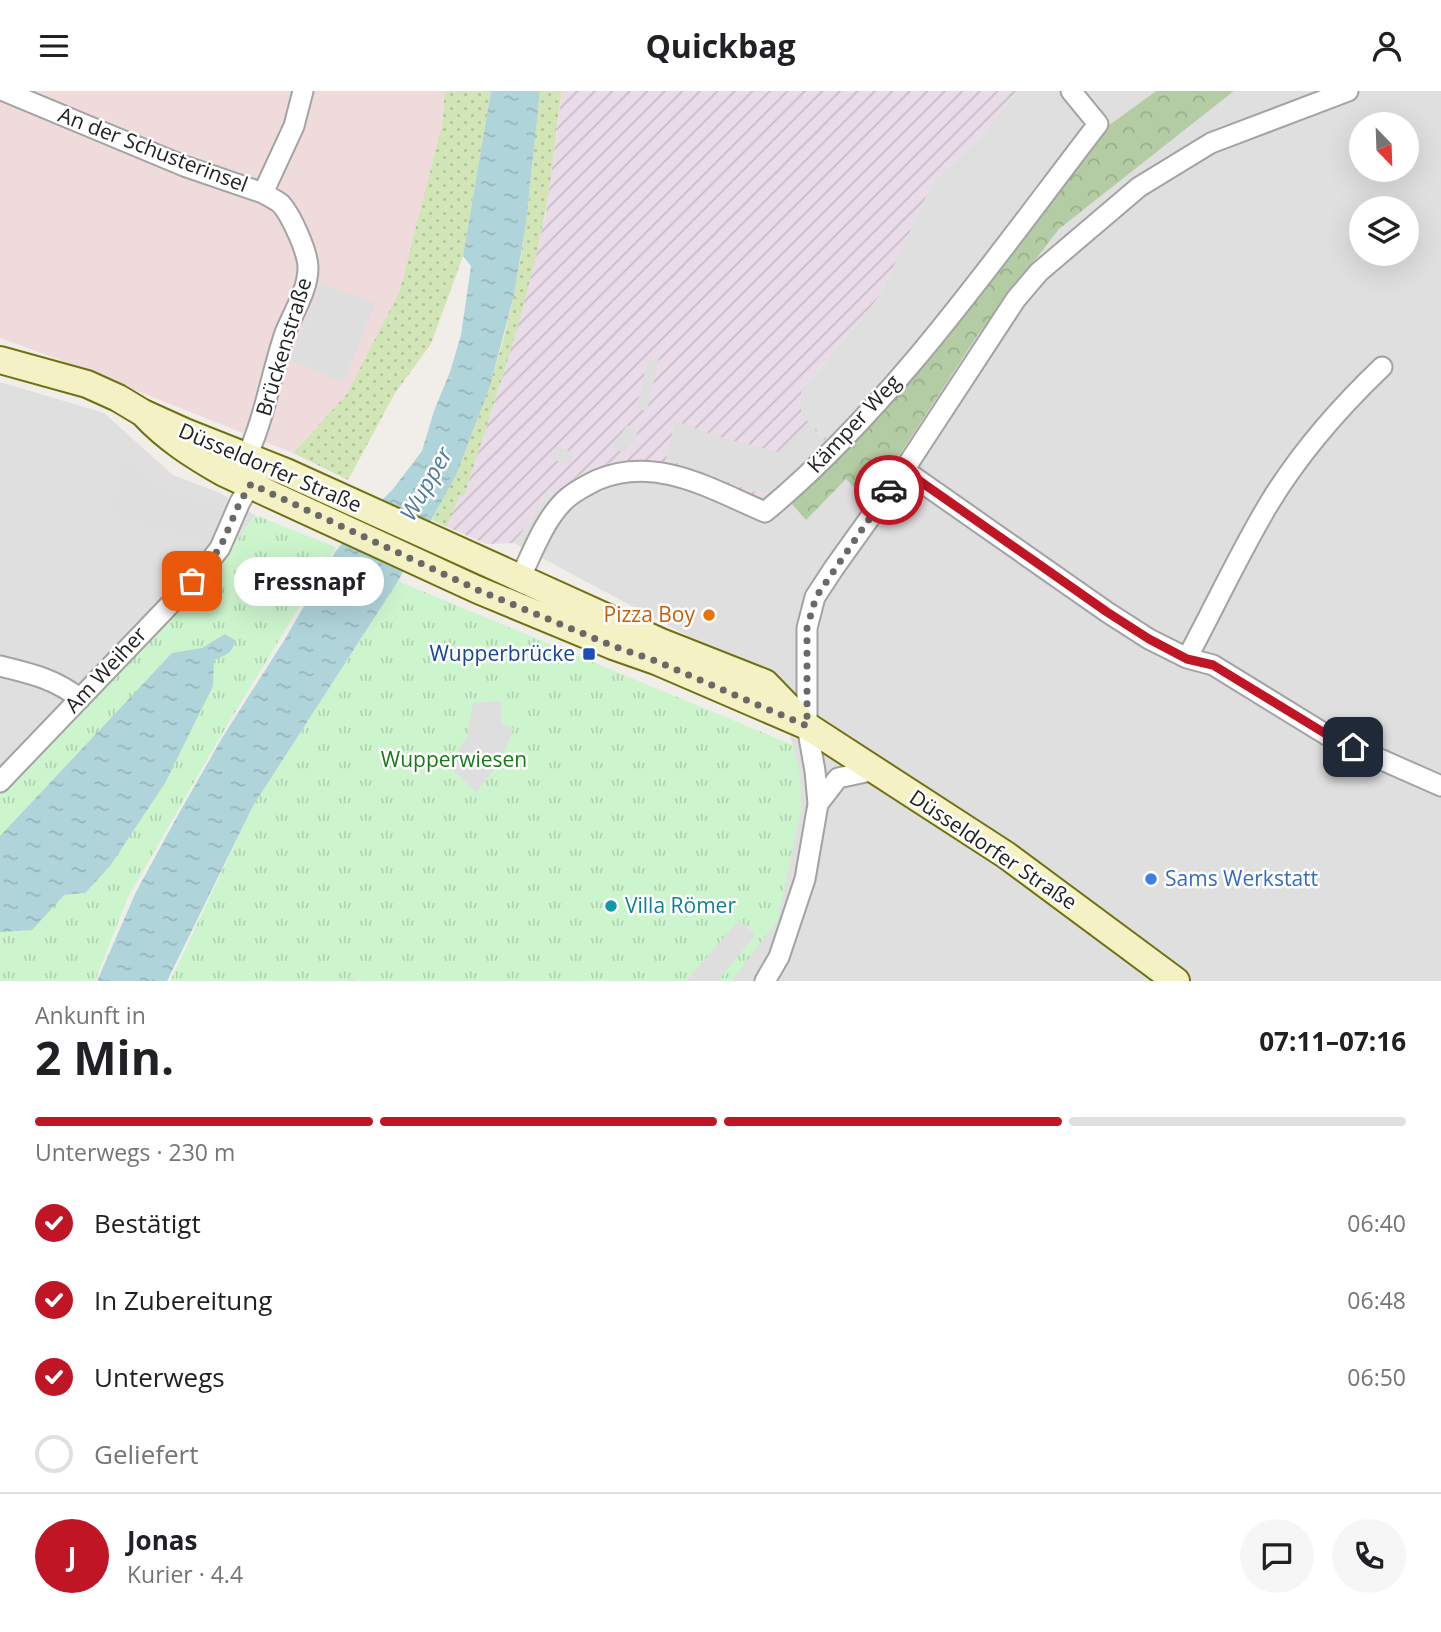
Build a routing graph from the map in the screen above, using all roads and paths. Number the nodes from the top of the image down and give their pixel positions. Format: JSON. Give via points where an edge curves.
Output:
{"nodes":[{"id":1,"x":4,"y":91,"type":"edge"},
{"id":2,"x":303,"y":91,"type":"edge"},
{"id":3,"x":1071,"y":91,"type":"edge"},
{"id":4,"x":1348,"y":91,"type":"edge"},
{"id":5,"x":263,"y":193,"type":"junction"},
{"id":6,"x":0,"y":360,"type":"edge"},
{"id":7,"x":1382,"y":367,"type":"dead end"},
{"id":8,"x":143,"y":413,"type":"junction"},
{"id":9,"x":247,"y":456,"type":"junction"},
{"id":10,"x":904,"y":470,"type":"junction"},
{"id":11,"x":251,"y":484,"type":"junction"},
{"id":12,"x":433,"y":554,"type":"junction"},
{"id":13,"x":520,"y":578,"type":"junction"},
{"id":14,"x":507,"y":602,"type":"junction"},
{"id":15,"x":1187,"y":659,"type":"junction"},
{"id":16,"x":0,"y":666,"type":"edge"},
{"id":17,"x":80,"y":699,"type":"junction"},
{"id":18,"x":807,"y":726,"type":"junction"},
{"id":19,"x":875,"y":770,"type":"junction"},
{"id":20,"x":0,"y":782,"type":"edge"},
{"id":21,"x":1441,"y":786,"type":"edge"},
{"id":22,"x":817,"y":804,"type":"junction"},
{"id":23,"x":765,"y":981,"type":"edge"},
{"id":24,"x":1176,"y":981,"type":"edge"}],
"edges":[{"from":1,"to":5,"type":"street","name":"An der Schusterinsel","via":[[184,166]]},
{"from":2,"to":5,"type":"street","via":[[294,126]]},
{"from":3,"to":13,"type":"street","name":"Kämper Weg","via":[[1098,124],[929,341],[794,488],[765,512],[674,474],[649,470],[609,475],[562,503]]},
{"from":4,"to":10,"type":"street","via":[[1212,143],[1139,187],[1072,242],[1016,299]]},
{"from":5,"to":9,"type":"street","name":"Brückenstraße","via":[[280,203],[288,215],[308,268]]},
{"from":6,"to":8,"type":"main road","name":"Düsseldorfer Straße","via":[[87,384]]},
{"from":7,"to":15,"type":"street","via":[[1316,436],[1289,474]]},
{"from":8,"to":9,"type":"main road","name":"Düsseldorfer Straße"},
{"from":8,"to":11,"type":"main road","name":"Düsseldorfer Straße","via":[[194,456]]},
{"from":9,"to":12,"type":"main road","name":"Düsseldorfer Straße","via":[[340,497]]},
{"from":10,"to":15,"type":"street","via":[[1107,612]]},
{"from":10,"to":18,"type":"street","via":[[816,597],[807,628]]},
{"from":11,"to":12,"type":"main road","name":"Düsseldorfer Straße","via":[[329,522]]},
{"from":11,"to":17,"type":"street","name":"Am Weiher","via":[[220,548]]},
{"from":12,"to":13,"type":"main road","name":"Düsseldorfer Straße"},
{"from":12,"to":14,"type":"main road","name":"Düsseldorfer Straße"},
{"from":13,"to":14,"type":"main road"},
{"from":13,"to":18,"type":"main road","name":"Düsseldorfer Straße","via":[[660,642],[765,683]]},
{"from":14,"to":18,"type":"main road","name":"Düsseldorfer Straße"},
{"from":15,"to":21,"type":"street","via":[[1213,665],[1331,737]]},
{"from":16,"to":17,"type":"street","via":[[41,676]]},
{"from":17,"to":20,"type":"street","name":"Am Weiher"},
{"from":18,"to":19,"type":"main road","name":"Düsseldorfer Straße"},
{"from":18,"to":22,"type":"street"},
{"from":19,"to":22,"type":"street","via":[[838,778]]},
{"from":19,"to":24,"type":"main road","name":"Düsseldorfer Straße","via":[[1006,855]]},
{"from":22,"to":23,"type":"street","via":[[805,879],[779,957]]}]}
